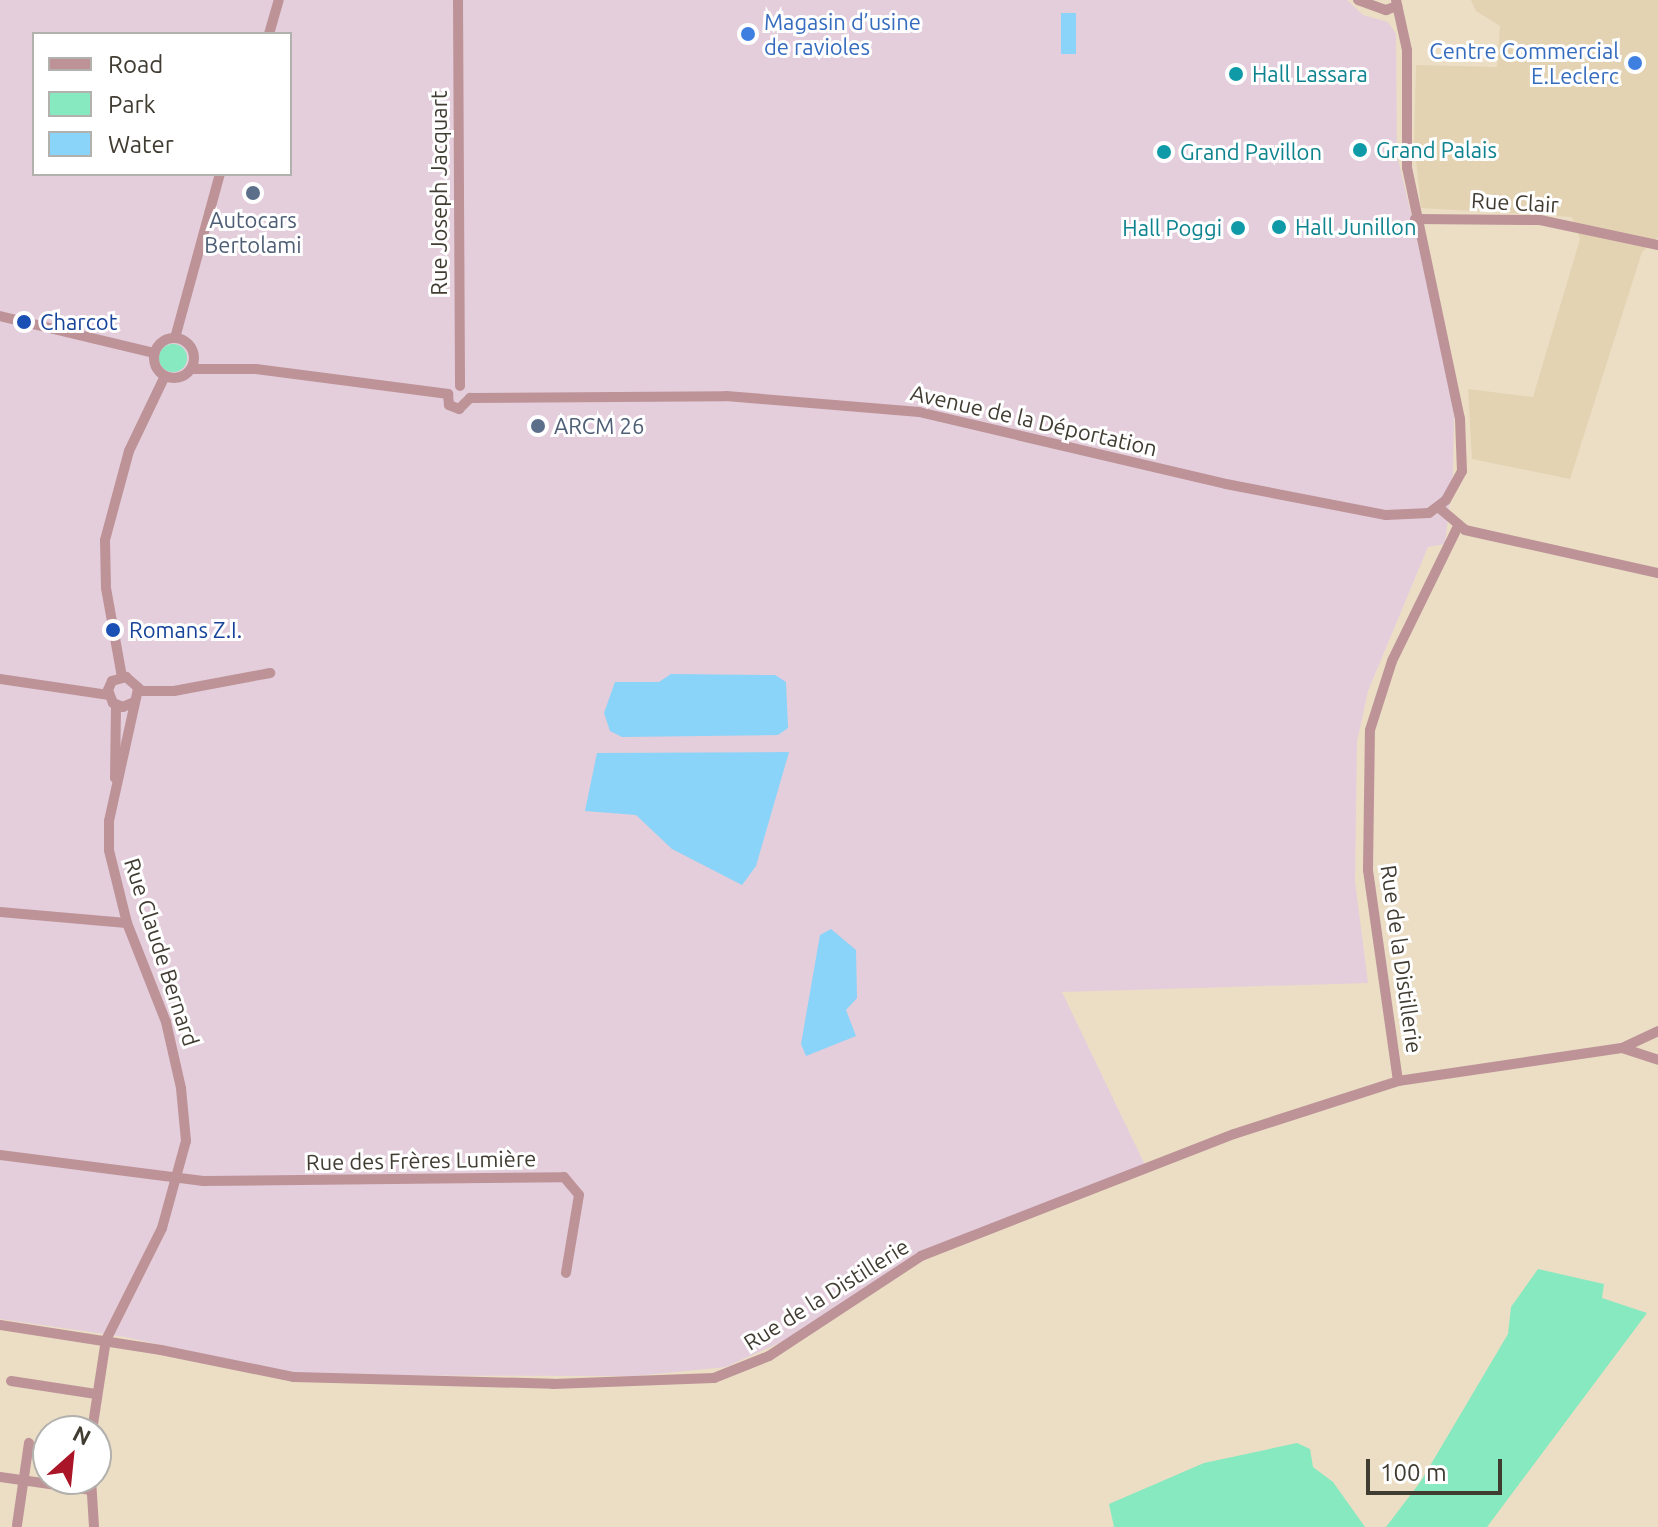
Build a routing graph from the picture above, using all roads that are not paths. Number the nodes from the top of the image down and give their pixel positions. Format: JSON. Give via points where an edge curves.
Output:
{"nodes":[{"id":1,"x":279,"y":0,"type":"edge"},
{"id":2,"x":458,"y":0,"type":"edge"},
{"id":3,"x":1358,"y":0,"type":"edge"},
{"id":4,"x":1396,"y":3,"type":"edge"},
{"id":5,"x":270,"y":32,"type":"edge"},
{"id":6,"x":219,"y":176,"type":"edge"},
{"id":7,"x":1415,"y":219,"type":"junction"},
{"id":8,"x":1658,"y":245,"type":"edge"},
{"id":9,"x":0,"y":316,"type":"edge"},
{"id":10,"x":175,"y":338,"type":"junction"},
{"id":11,"x":154,"y":353,"type":"junction"},
{"id":12,"x":193,"y":354,"type":"junction"},
{"id":13,"x":217,"y":366,"type":"junction"},
{"id":14,"x":191,"y":369,"type":"junction"},
{"id":15,"x":165,"y":376,"type":"junction"},
{"id":16,"x":460,"y":386,"type":"junction"},
{"id":17,"x":448,"y":394,"type":"junction"},
{"id":18,"x":470,"y":398,"type":"junction"},
{"id":19,"x":1438,"y":507,"type":"junction"},
{"id":20,"x":1458,"y":526,"type":"junction"},
{"id":21,"x":1658,"y":573,"type":"edge"},
{"id":22,"x":270,"y":673,"type":"dead end"},
{"id":23,"x":122,"y":677,"type":"junction"},
{"id":24,"x":0,"y":679,"type":"edge"},
{"id":25,"x":138,"y":689,"type":"junction"},
{"id":26,"x":108,"y":695,"type":"junction"},
{"id":27,"x":134,"y":702,"type":"junction"},
{"id":28,"x":116,"y":705,"type":"junction"},
{"id":29,"x":113,"y":800,"type":"junction"},
{"id":30,"x":0,"y":912,"type":"edge"},
{"id":31,"x":127,"y":923,"type":"junction"},
{"id":32,"x":1658,"y":1031,"type":"edge"},
{"id":33,"x":1622,"y":1048,"type":"junction"},
{"id":34,"x":1658,"y":1060,"type":"edge"},
{"id":35,"x":1398,"y":1081,"type":"junction"},
{"id":36,"x":0,"y":1155,"type":"edge"},
{"id":37,"x":176,"y":1178,"type":"junction"},
{"id":38,"x":566,"y":1273,"type":"dead end"},
{"id":39,"x":0,"y":1325,"type":"edge"},
{"id":40,"x":106,"y":1340,"type":"junction"},
{"id":41,"x":11,"y":1381,"type":"dead end"},
{"id":42,"x":96,"y":1394,"type":"junction"},
{"id":43,"x":94,"y":1415,"type":"edge"},
{"id":44,"x":29,"y":1443,"type":"dead end"},
{"id":45,"x":0,"y":1477,"type":"edge"},
{"id":46,"x":24,"y":1480,"type":"junction"},
{"id":47,"x":32,"y":1480,"type":"edge"},
{"id":48,"x":92,"y":1495,"type":"edge"},
{"id":49,"x":17,"y":1525,"type":"edge"},
{"id":50,"x":94,"y":1527,"type":"edge"}],
"edges":[{"from":1,"to":5,"type":"street"},
{"from":2,"to":16,"type":"street","name":"Rue Joseph Jacquart"},
{"from":3,"to":4,"type":"street","via":[[1372,8]]},
{"from":4,"to":7,"type":"street","via":[[1407,50],[1405,145]]},
{"from":6,"to":10,"type":"street"},
{"from":7,"to":8,"type":"street","name":"Rue Clair","via":[[1540,220]]},
{"from":7,"to":19,"type":"street","via":[[1460,419],[1462,471]]},
{"from":9,"to":11,"type":"street"},
{"from":10,"to":11,"type":"street","via":[[162,341]]},
{"from":10,"to":12,"type":"street","via":[[189,345]]},
{"from":11,"to":15,"type":"street","via":[[155,366]]},
{"from":12,"to":13,"type":"street"},
{"from":12,"to":14,"type":"street"},
{"from":13,"to":14,"type":"street"},
{"from":13,"to":17,"type":"street"},
{"from":14,"to":15,"type":"street","via":[[182,376]]},
{"from":15,"to":23,"type":"street","via":[[129,451],[105,540],[106,588]]},
{"from":16,"to":17,"type":"street"},
{"from":16,"to":18,"type":"street"},
{"from":17,"to":18,"type":"street","name":"Avenue de la Déportation","via":[[449,405],[459,409]]},
{"from":18,"to":19,"type":"street","name":"Avenue de la Déportation","via":[[726,396],[896,409],[1386,515],[1413,517]]},
{"from":19,"to":20,"type":"street"},
{"from":20,"to":21,"type":"street"},
{"from":20,"to":35,"type":"street","name":"Rue de la Distillerie","via":[[1392,661],[1370,730],[1368,870]]},
{"from":22,"to":25,"type":"street","via":[[174,691]]},
{"from":23,"to":25,"type":"street"},
{"from":23,"to":26,"type":"street","via":[[109,685]]},
{"from":24,"to":26,"type":"street"},
{"from":25,"to":27,"type":"street"},
{"from":26,"to":28,"type":"street"},
{"from":27,"to":28,"type":"street"},
{"from":27,"to":29,"type":"street"},
{"from":28,"to":29,"type":"street"},
{"from":29,"to":31,"type":"street","name":"Rue Claude Bernard","via":[[109,850]]},
{"from":30,"to":31,"type":"street"},
{"from":31,"to":37,"type":"street","name":"Rue Claude Bernard","via":[[166,1022],[181,1088],[186,1141]]},
{"from":32,"to":33,"type":"street","name":"Rue de la Distillerie"},
{"from":33,"to":34,"type":"street"},
{"from":33,"to":35,"type":"street","name":"Rue de la Distillerie"},
{"from":35,"to":40,"type":"street","name":"Rue de la Distillerie","via":[[1234,1134],[921,1256],[769,1356],[714,1378],[553,1384],[294,1377]]},
{"from":36,"to":37,"type":"street"},
{"from":37,"to":38,"type":"street","name":"Rue des Frères Lumière","via":[[303,1184],[564,1177],[579,1195]]},
{"from":37,"to":40,"type":"street","name":"Rue Claude Bernard","via":[[162,1228]]},
{"from":39,"to":40,"type":"street","name":"Rue de la Distillerie"},
{"from":40,"to":42,"type":"street","name":"Rue Claude Bernard"},
{"from":41,"to":42,"type":"street"},
{"from":42,"to":43,"type":"street","name":"Rue Claude Bernard"},
{"from":44,"to":46,"type":"street"},
{"from":45,"to":46,"type":"street"},
{"from":46,"to":47,"type":"street"},
{"from":46,"to":49,"type":"street"},
{"from":48,"to":50,"type":"street"}]}
